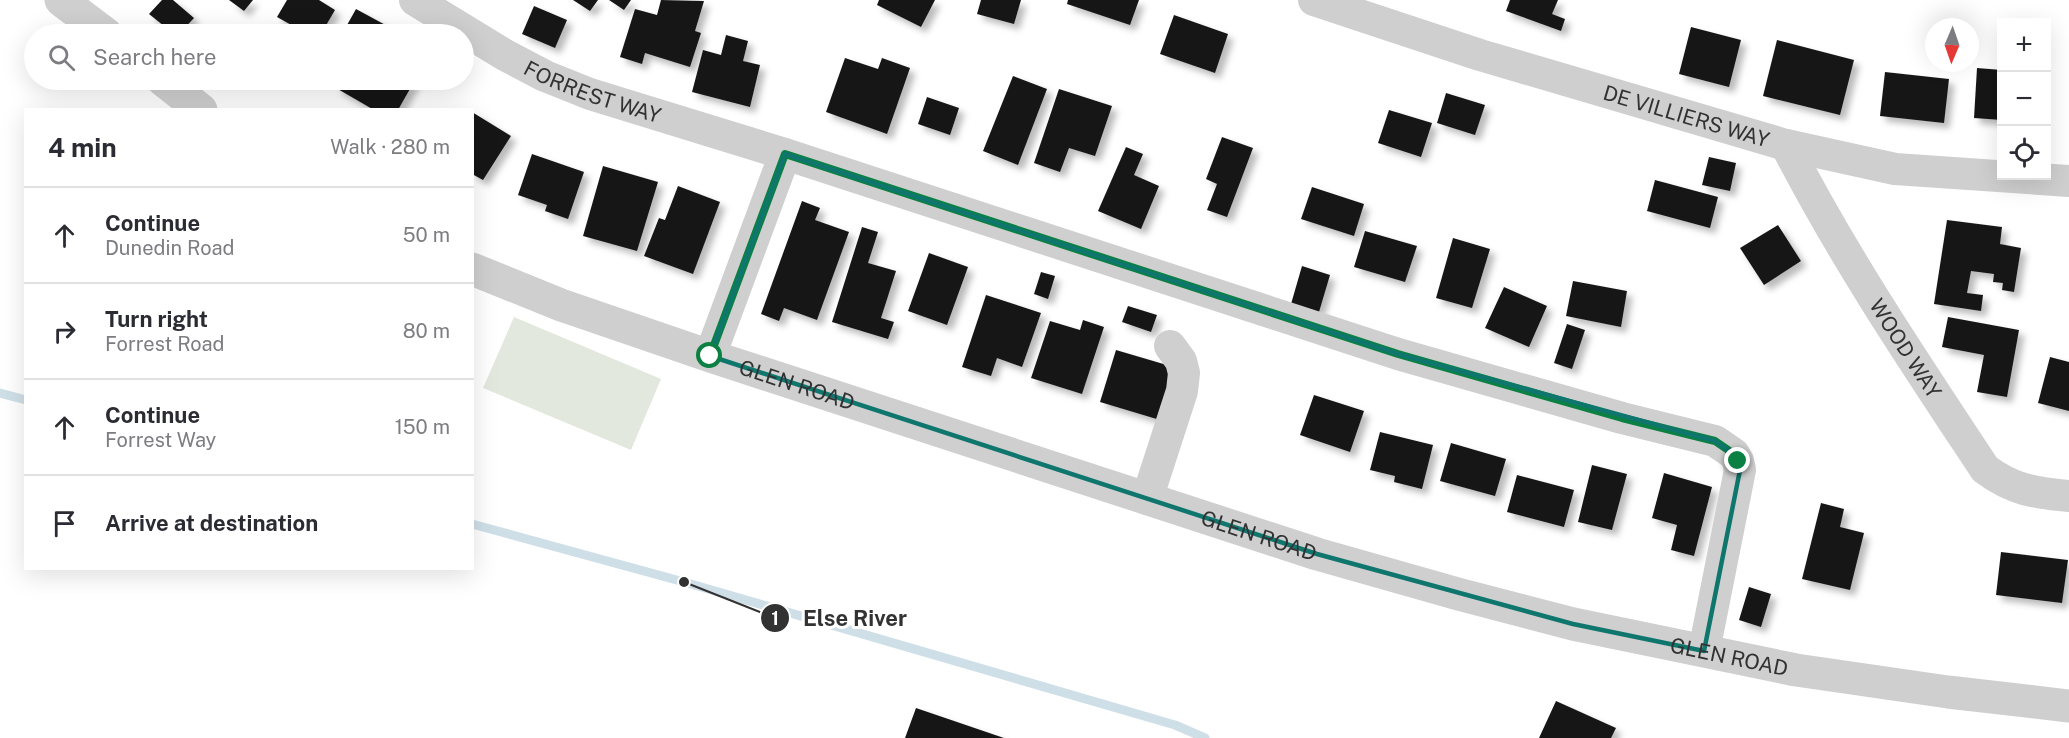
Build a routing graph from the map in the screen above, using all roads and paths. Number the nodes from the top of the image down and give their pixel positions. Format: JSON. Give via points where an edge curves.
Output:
{"nodes":[{"id":1,"x":62,"y":0,"type":"edge"},
{"id":2,"x":415,"y":0,"type":"edge"},
{"id":3,"x":1314,"y":0,"type":"edge"},
{"id":4,"x":93,"y":24,"type":"edge"},
{"id":5,"x":455,"y":24,"type":"edge"},
{"id":6,"x":474,"y":36,"type":"edge"},
{"id":7,"x":176,"y":90,"type":"edge"},
{"id":8,"x":198,"y":108,"type":"edge"},
{"id":9,"x":1786,"y":145,"type":"junction"},
{"id":10,"x":785,"y":154,"type":"junction"},
{"id":11,"x":2069,"y":181,"type":"edge"},
{"id":12,"x":474,"y":270,"type":"edge"},
{"id":13,"x":1170,"y":346,"type":"dead end"},
{"id":14,"x":710,"y":356,"type":"junction"},
{"id":15,"x":2069,"y":496,"type":"edge"},
{"id":16,"x":1147,"y":499,"type":"junction"},
{"id":17,"x":1704,"y":651,"type":"junction"},
{"id":18,"x":2069,"y":706,"type":"edge"}],
"edges":[{"from":1,"to":4,"type":"street"},
{"from":2,"to":5,"type":"street","name":"FORREST WAY"},
{"from":3,"to":9,"type":"street","name":"DE VILLIERS WAY","via":[[1480,56]]},
{"from":6,"to":10,"type":"street","name":"FORREST WAY","via":[[545,76],[590,94]]},
{"from":7,"to":8,"type":"street"},
{"from":9,"to":11,"type":"street","name":"DE VILLIERS WAY","via":[[1896,169]]},
{"from":9,"to":15,"type":"street","name":"WOOD WAY","via":[[1817,206],[1985,469],[2002,482]]},
{"from":10,"to":14,"type":"street"},
{"from":10,"to":17,"type":"street","name":"FORREST WAY","via":[[1398,354],[1715,441],[1734,454],[1740,470]]},
{"from":12,"to":14,"type":"street","name":"GLEN ROAD","via":[[561,305]]},
{"from":13,"to":16,"type":"street","via":[[1181,360],[1182,391]]},
{"from":14,"to":16,"type":"street","name":"GLEN ROAD"},
{"from":16,"to":17,"type":"street","name":"GLEN ROAD","via":[[1317,554],[1470,597],[1573,624]]},
{"from":17,"to":18,"type":"street","name":"GLEN ROAD","via":[[1796,670]]}]}
